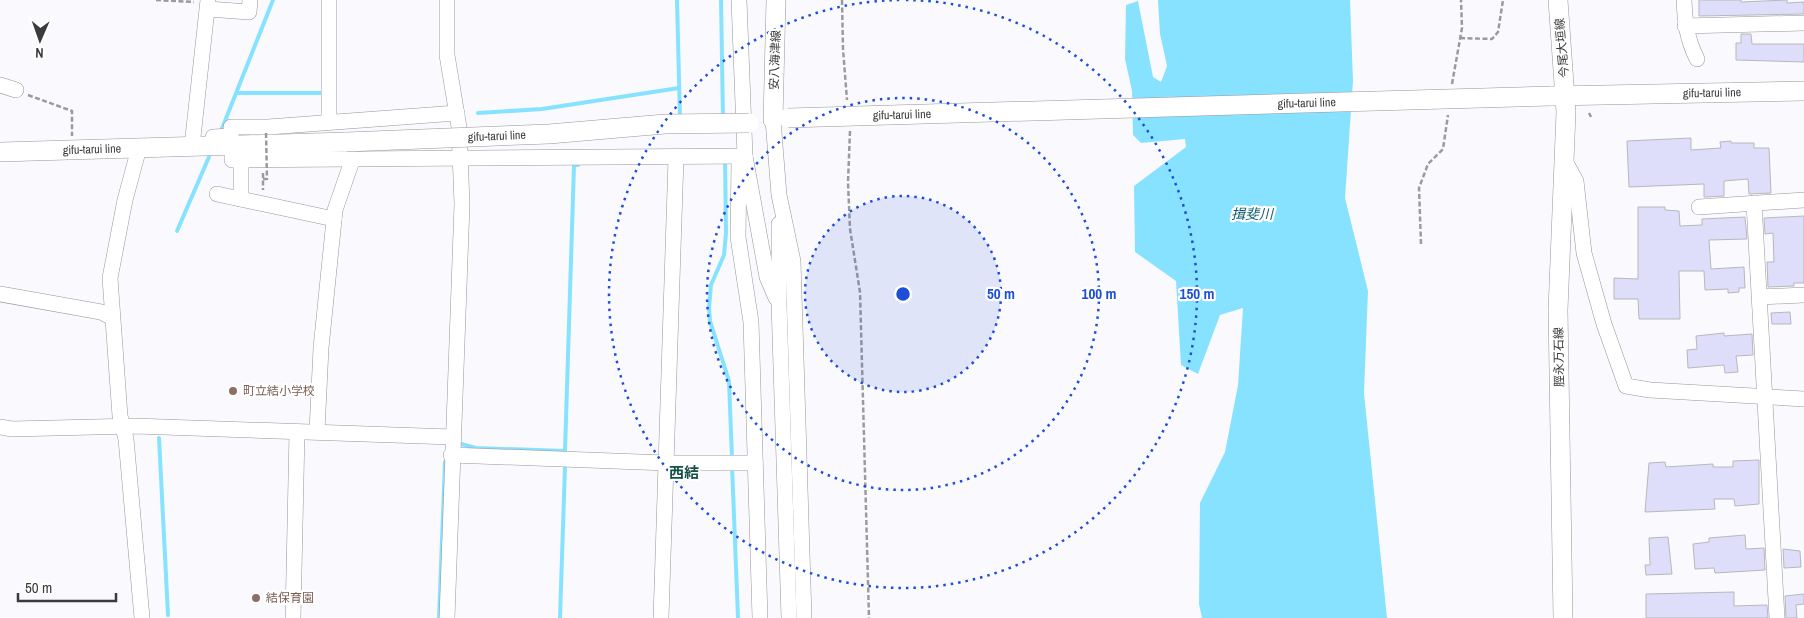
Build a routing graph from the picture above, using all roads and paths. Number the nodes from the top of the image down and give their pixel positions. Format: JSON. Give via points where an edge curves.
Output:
{"nodes":[{"id":1,"x":156,"y":0,"type":"edge"},
{"id":2,"x":250,"y":0,"type":"edge"},
{"id":3,"x":329,"y":0,"type":"edge"},
{"id":4,"x":447,"y":0,"type":"edge"},
{"id":5,"x":776,"y":0,"type":"edge"},
{"id":6,"x":842,"y":0,"type":"edge"},
{"id":7,"x":1461,"y":0,"type":"edge"},
{"id":8,"x":1502,"y":0,"type":"edge"},
{"id":9,"x":1558,"y":0,"type":"edge"},
{"id":10,"x":1684,"y":0,"type":"edge"},
{"id":11,"x":739,"y":1,"type":"edge"},
{"id":12,"x":208,"y":4,"type":"edge"},
{"id":13,"x":1804,"y":23,"type":"edge"},
{"id":14,"x":1685,"y":26,"type":"junction"},
{"id":15,"x":1460,"y":38,"type":"junction"},
{"id":16,"x":1697,"y":59,"type":"dead end"},
{"id":17,"x":0,"y":85,"type":"edge"},
{"id":18,"x":1451,"y":88,"type":"dead end"},
{"id":19,"x":16,"y":90,"type":"joint"},
{"id":20,"x":1804,"y":91,"type":"edge"},
{"id":21,"x":1558,"y":96,"type":"junction"},
{"id":22,"x":848,"y":105,"type":"dead end"},
{"id":23,"x":1449,"y":107,"type":"dead end"},
{"id":24,"x":457,"y":113,"type":"junction"},
{"id":25,"x":1589,"y":113,"type":"dead end"},
{"id":26,"x":1591,"y":117,"type":"dead end"},
{"id":27,"x":780,"y":119,"type":"junction"},
{"id":28,"x":329,"y":122,"type":"junction"},
{"id":29,"x":850,"y":124,"type":"dead end"},
{"id":30,"x":266,"y":132,"type":"dead end"},
{"id":31,"x":193,"y":142,"type":"junction"},
{"id":32,"x":139,"y":148,"type":"junction"},
{"id":33,"x":72,"y":150,"type":"junction"},
{"id":34,"x":350,"y":150,"type":"junction"},
{"id":35,"x":0,"y":152,"type":"edge"},
{"id":36,"x":237,"y":153,"type":"junction"},
{"id":37,"x":744,"y":156,"type":"junction"},
{"id":38,"x":676,"y":158,"type":"junction"},
{"id":39,"x":461,"y":159,"type":"junction"},
{"id":40,"x":1566,"y":161,"type":"junction"},
{"id":41,"x":217,"y":194,"type":"dead end"},
{"id":42,"x":263,"y":195,"type":"dead end"},
{"id":43,"x":779,"y":195,"type":"junction"},
{"id":44,"x":241,"y":199,"type":"junction"},
{"id":45,"x":1804,"y":200,"type":"edge"},
{"id":46,"x":1754,"y":203,"type":"junction"},
{"id":47,"x":1699,"y":207,"type":"dead end"},
{"id":48,"x":334,"y":219,"type":"junction"},
{"id":49,"x":1420,"y":244,"type":"dead end"},
{"id":50,"x":0,"y":294,"type":"edge"},
{"id":51,"x":1804,"y":296,"type":"edge"},
{"id":52,"x":1760,"y":297,"type":"junction"},
{"id":53,"x":779,"y":304,"type":"junction"},
{"id":54,"x":111,"y":317,"type":"junction"},
{"id":55,"x":1766,"y":397,"type":"junction"},
{"id":56,"x":1804,"y":399,"type":"edge"},
{"id":57,"x":0,"y":427,"type":"edge"},
{"id":58,"x":122,"y":427,"type":"junction"},
{"id":59,"x":317,"y":431,"type":"junction"},
{"id":60,"x":297,"y":432,"type":"junction"},
{"id":61,"x":452,"y":436,"type":"junction"},
{"id":62,"x":451,"y":456,"type":"junction"},
{"id":63,"x":667,"y":463,"type":"junction"},
{"id":64,"x":755,"y":463,"type":"junction"},
{"id":65,"x":142,"y":618,"type":"edge"},
{"id":66,"x":293,"y":618,"type":"edge"},
{"id":67,"x":447,"y":618,"type":"edge"},
{"id":68,"x":661,"y":618,"type":"edge"},
{"id":69,"x":760,"y":618,"type":"edge"},
{"id":70,"x":789,"y":618,"type":"edge"},
{"id":71,"x":804,"y":618,"type":"edge"},
{"id":72,"x":869,"y":618,"type":"edge"},
{"id":73,"x":1563,"y":618,"type":"edge"},
{"id":74,"x":1777,"y":618,"type":"edge"}],
"edges":[{"from":1,"to":12,"type":"path"},
{"from":2,"to":12,"type":"street","via":[[249,12]]},
{"from":3,"to":28,"type":"street"},
{"from":4,"to":24,"type":"street","via":[[447,55]]},
{"from":5,"to":27,"type":"main road","name":"安八海津線"},
{"from":6,"to":22,"type":"path"},
{"from":7,"to":15,"type":"path"},
{"from":8,"to":15,"type":"path","via":[[1498,32],[1492,39]]},
{"from":9,"to":21,"type":"main road","name":"今尾大垣線"},
{"from":10,"to":14,"type":"street"},
{"from":11,"to":37,"type":"street"},
{"from":12,"to":31,"type":"street"},
{"from":13,"to":14,"type":"street"},
{"from":14,"to":16,"type":"street"},
{"from":15,"to":18,"type":"path"},
{"from":17,"to":19,"type":"street"},
{"from":19,"to":33,"type":"path","via":[[72,111]]},
{"from":20,"to":21,"type":"main road","name":"gifu-tarui line"},
{"from":21,"to":27,"type":"main road","name":"gifu-tarui line","bridge":true},
{"from":21,"to":40,"type":"main road","name":"脛永万石線"},
{"from":23,"to":49,"type":"path","via":[[1444,149],[1428,164],[1419,188]]},
{"from":24,"to":28,"type":"street"},
{"from":24,"to":39,"type":"street"},
{"from":25,"to":26,"type":"path"},
{"from":27,"to":34,"type":"main road","name":"gifu-tarui line","bridge":true,"via":[[749,123],[665,124]]},
{"from":27,"to":43,"type":"street"},
{"from":28,"to":31,"type":"street","via":[[231,127],[232,136]]},
{"from":29,"to":72,"type":"path","via":[[848,182],[850,229],[860,292]]},
{"from":30,"to":42,"type":"path","bridge":true,"via":[[267,179],[263,179]]},
{"from":31,"to":32,"type":"main road","name":"gifu-tarui line"},
{"from":31,"to":36,"type":"main road","name":"gifu-tarui line"},
{"from":32,"to":33,"type":"main road","name":"gifu-tarui line"},
{"from":32,"to":54,"type":"street","via":[[110,278]]},
{"from":33,"to":35,"type":"main road","name":"gifu-tarui line"},
{"from":34,"to":36,"type":"main road","name":"gifu-tarui line"},
{"from":34,"to":39,"type":"street"},
{"from":34,"to":48,"type":"street"},
{"from":36,"to":44,"type":"street"},
{"from":37,"to":38,"type":"street"},
{"from":37,"to":53,"type":"street","via":[[767,277]]},
{"from":37,"to":64,"type":"street","via":[[739,162],[738,237],[752,322]]},
{"from":38,"to":39,"type":"street"},
{"from":38,"to":63,"type":"street"},
{"from":39,"to":61,"type":"street"},
{"from":40,"to":55,"type":"street","via":[[1576,181],[1584,253],[1626,386]]},
{"from":40,"to":73,"type":"main road","name":"脛永万石線","via":[[1558,310]]},
{"from":41,"to":44,"type":"street"},
{"from":43,"to":53,"type":"street"},
{"from":43,"to":71,"type":"street","via":[[793,262]]},
{"from":44,"to":48,"type":"street"},
{"from":45,"to":46,"type":"street"},
{"from":46,"to":47,"type":"street"},
{"from":46,"to":52,"type":"street"},
{"from":48,"to":59,"type":"street","via":[[321,348]]},
{"from":50,"to":54,"type":"street","via":[[101,312]]},
{"from":51,"to":52,"type":"street"},
{"from":52,"to":55,"type":"street"},
{"from":53,"to":70,"type":"street"},
{"from":54,"to":58,"type":"street"},
{"from":55,"to":56,"type":"street"},
{"from":55,"to":74,"type":"street"},
{"from":57,"to":58,"type":"street"},
{"from":58,"to":60,"type":"street"},
{"from":58,"to":65,"type":"street","via":[[126,439]]},
{"from":59,"to":60,"type":"street"},
{"from":59,"to":61,"type":"street"},
{"from":60,"to":66,"type":"street"},
{"from":61,"to":62,"type":"street"},
{"from":62,"to":63,"type":"street"},
{"from":62,"to":67,"type":"street"},
{"from":63,"to":64,"type":"street"},
{"from":63,"to":68,"type":"street"},
{"from":64,"to":69,"type":"street"}]}
